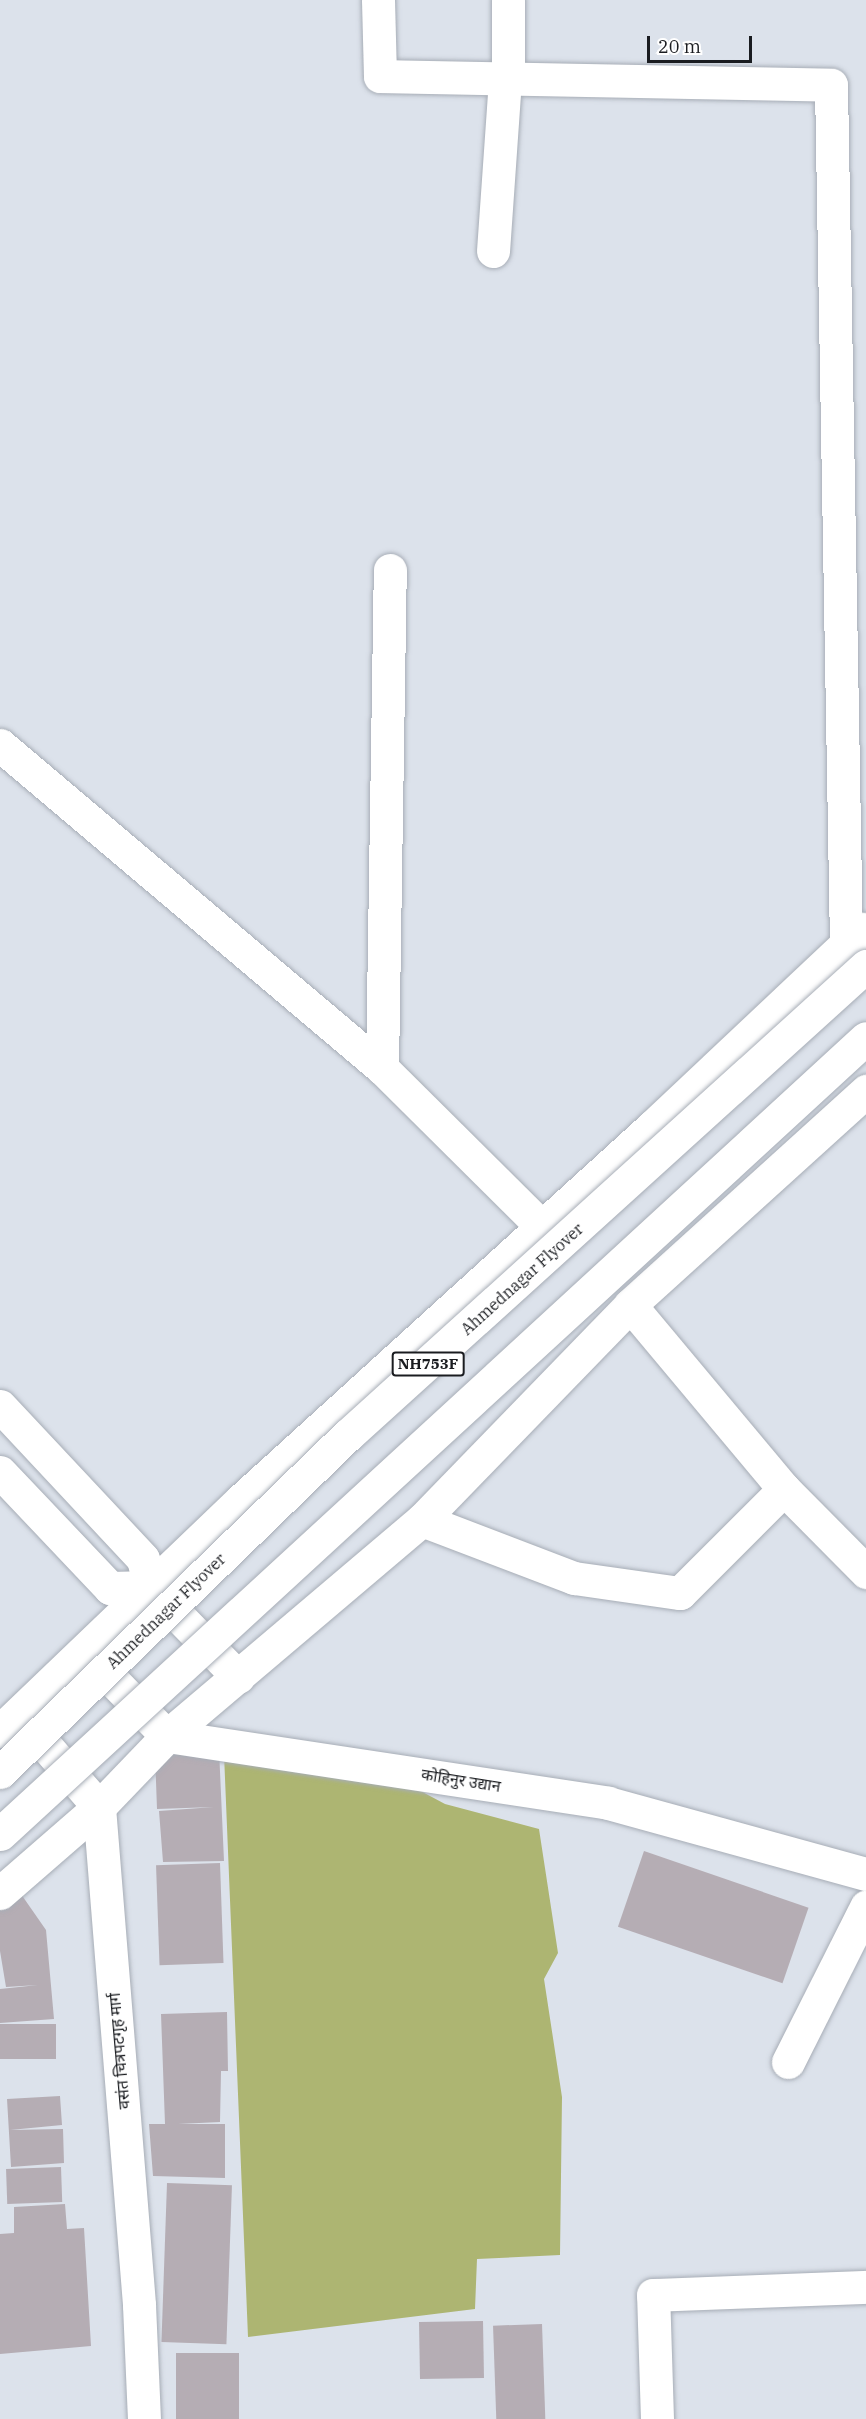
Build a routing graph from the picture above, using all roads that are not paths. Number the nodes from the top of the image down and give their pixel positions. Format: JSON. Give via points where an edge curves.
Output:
{"nodes":[{"id":1,"x":378,"y":0,"type":"edge"},
{"id":2,"x":508,"y":0,"type":"edge"},
{"id":3,"x":508,"y":79,"type":"junction"},
{"id":4,"x":493,"y":251,"type":"dead end"},
{"id":5,"x":390,"y":570,"type":"dead end"},
{"id":6,"x":0,"y":745,"type":"edge"},
{"id":7,"x":859,"y":945,"type":"edge"},
{"id":8,"x":866,"y":1038,"type":"edge"},
{"id":9,"x":382,"y":1068,"type":"junction"},
{"id":10,"x":866,"y":1090,"type":"edge"},
{"id":11,"x":542,"y":1227,"type":"junction"},
{"id":12,"x":630,"y":1305,"type":"junction"},
{"id":13,"x":0,"y":1406,"type":"edge"},
{"id":14,"x":0,"y":1472,"type":"edge"},
{"id":15,"x":784,"y":1489,"type":"junction"},
{"id":16,"x":422,"y":1520,"type":"junction"},
{"id":17,"x":866,"y":1572,"type":"edge"},
{"id":18,"x":150,"y":1587,"type":"junction"},
{"id":19,"x":84,"y":1651,"type":"junction"},
{"id":20,"x":238,"y":1677,"type":"junction"},
{"id":21,"x":9,"y":1722,"type":"edge"},
{"id":22,"x":167,"y":1736,"type":"junction"},
{"id":23,"x":0,"y":1772,"type":"edge"},
{"id":24,"x":99,"y":1807,"type":"junction"},
{"id":25,"x":0,"y":1834,"type":"edge"},
{"id":26,"x":866,"y":1874,"type":"edge"},
{"id":27,"x":0,"y":1893,"type":"edge"},
{"id":28,"x":866,"y":1907,"type":"edge"},
{"id":29,"x":788,"y":2062,"type":"dead end"},
{"id":30,"x":866,"y":2287,"type":"edge"},
{"id":31,"x":144,"y":2419,"type":"edge"},
{"id":32,"x":657,"y":2419,"type":"edge"}],
"edges":[{"from":1,"to":3,"type":"main road","via":[[380,76]]},
{"from":2,"to":3,"type":"main road"},
{"from":3,"to":4,"type":"main road"},
{"from":3,"to":7,"type":"main road","via":[[831,85]]},
{"from":5,"to":9,"type":"main road"},
{"from":6,"to":9,"type":"main road"},
{"from":7,"to":11,"type":"main road"},
{"from":7,"to":23,"type":"main road","name":"Ahmednagar Flyover","number":"NH753F","bridge":true},
{"from":8,"to":25,"type":"main road","number":"NH753F","bridge":true},
{"from":9,"to":11,"type":"main road"},
{"from":10,"to":12,"type":"main road"},
{"from":11,"to":18,"type":"main road"},
{"from":12,"to":15,"type":"main road"},
{"from":12,"to":16,"type":"main road"},
{"from":13,"to":18,"type":"main road","via":[[142,1559]]},
{"from":14,"to":18,"type":"main road","via":[[110,1588]]},
{"from":15,"to":16,"type":"main road","via":[[680,1593],[574,1578]]},
{"from":15,"to":17,"type":"main road"},
{"from":16,"to":20,"type":"main road"},
{"from":18,"to":19,"type":"main road"},
{"from":18,"to":20,"type":"main road"},
{"from":19,"to":21,"type":"main road"},
{"from":19,"to":22,"type":"main road"},
{"from":20,"to":22,"type":"main road"},
{"from":21,"to":24,"type":"main road"},
{"from":22,"to":24,"type":"main road"},
{"from":22,"to":26,"type":"main road","name":"कोहिनुर उद्यान","via":[[608,1803]]},
{"from":24,"to":27,"type":"main road"},
{"from":24,"to":31,"type":"main road","name":"वसंत चित्रपटगृह मार्ग","via":[[139,2305]]},
{"from":28,"to":29,"type":"main road"},
{"from":30,"to":32,"type":"main road","via":[[653,2295]]}]}
